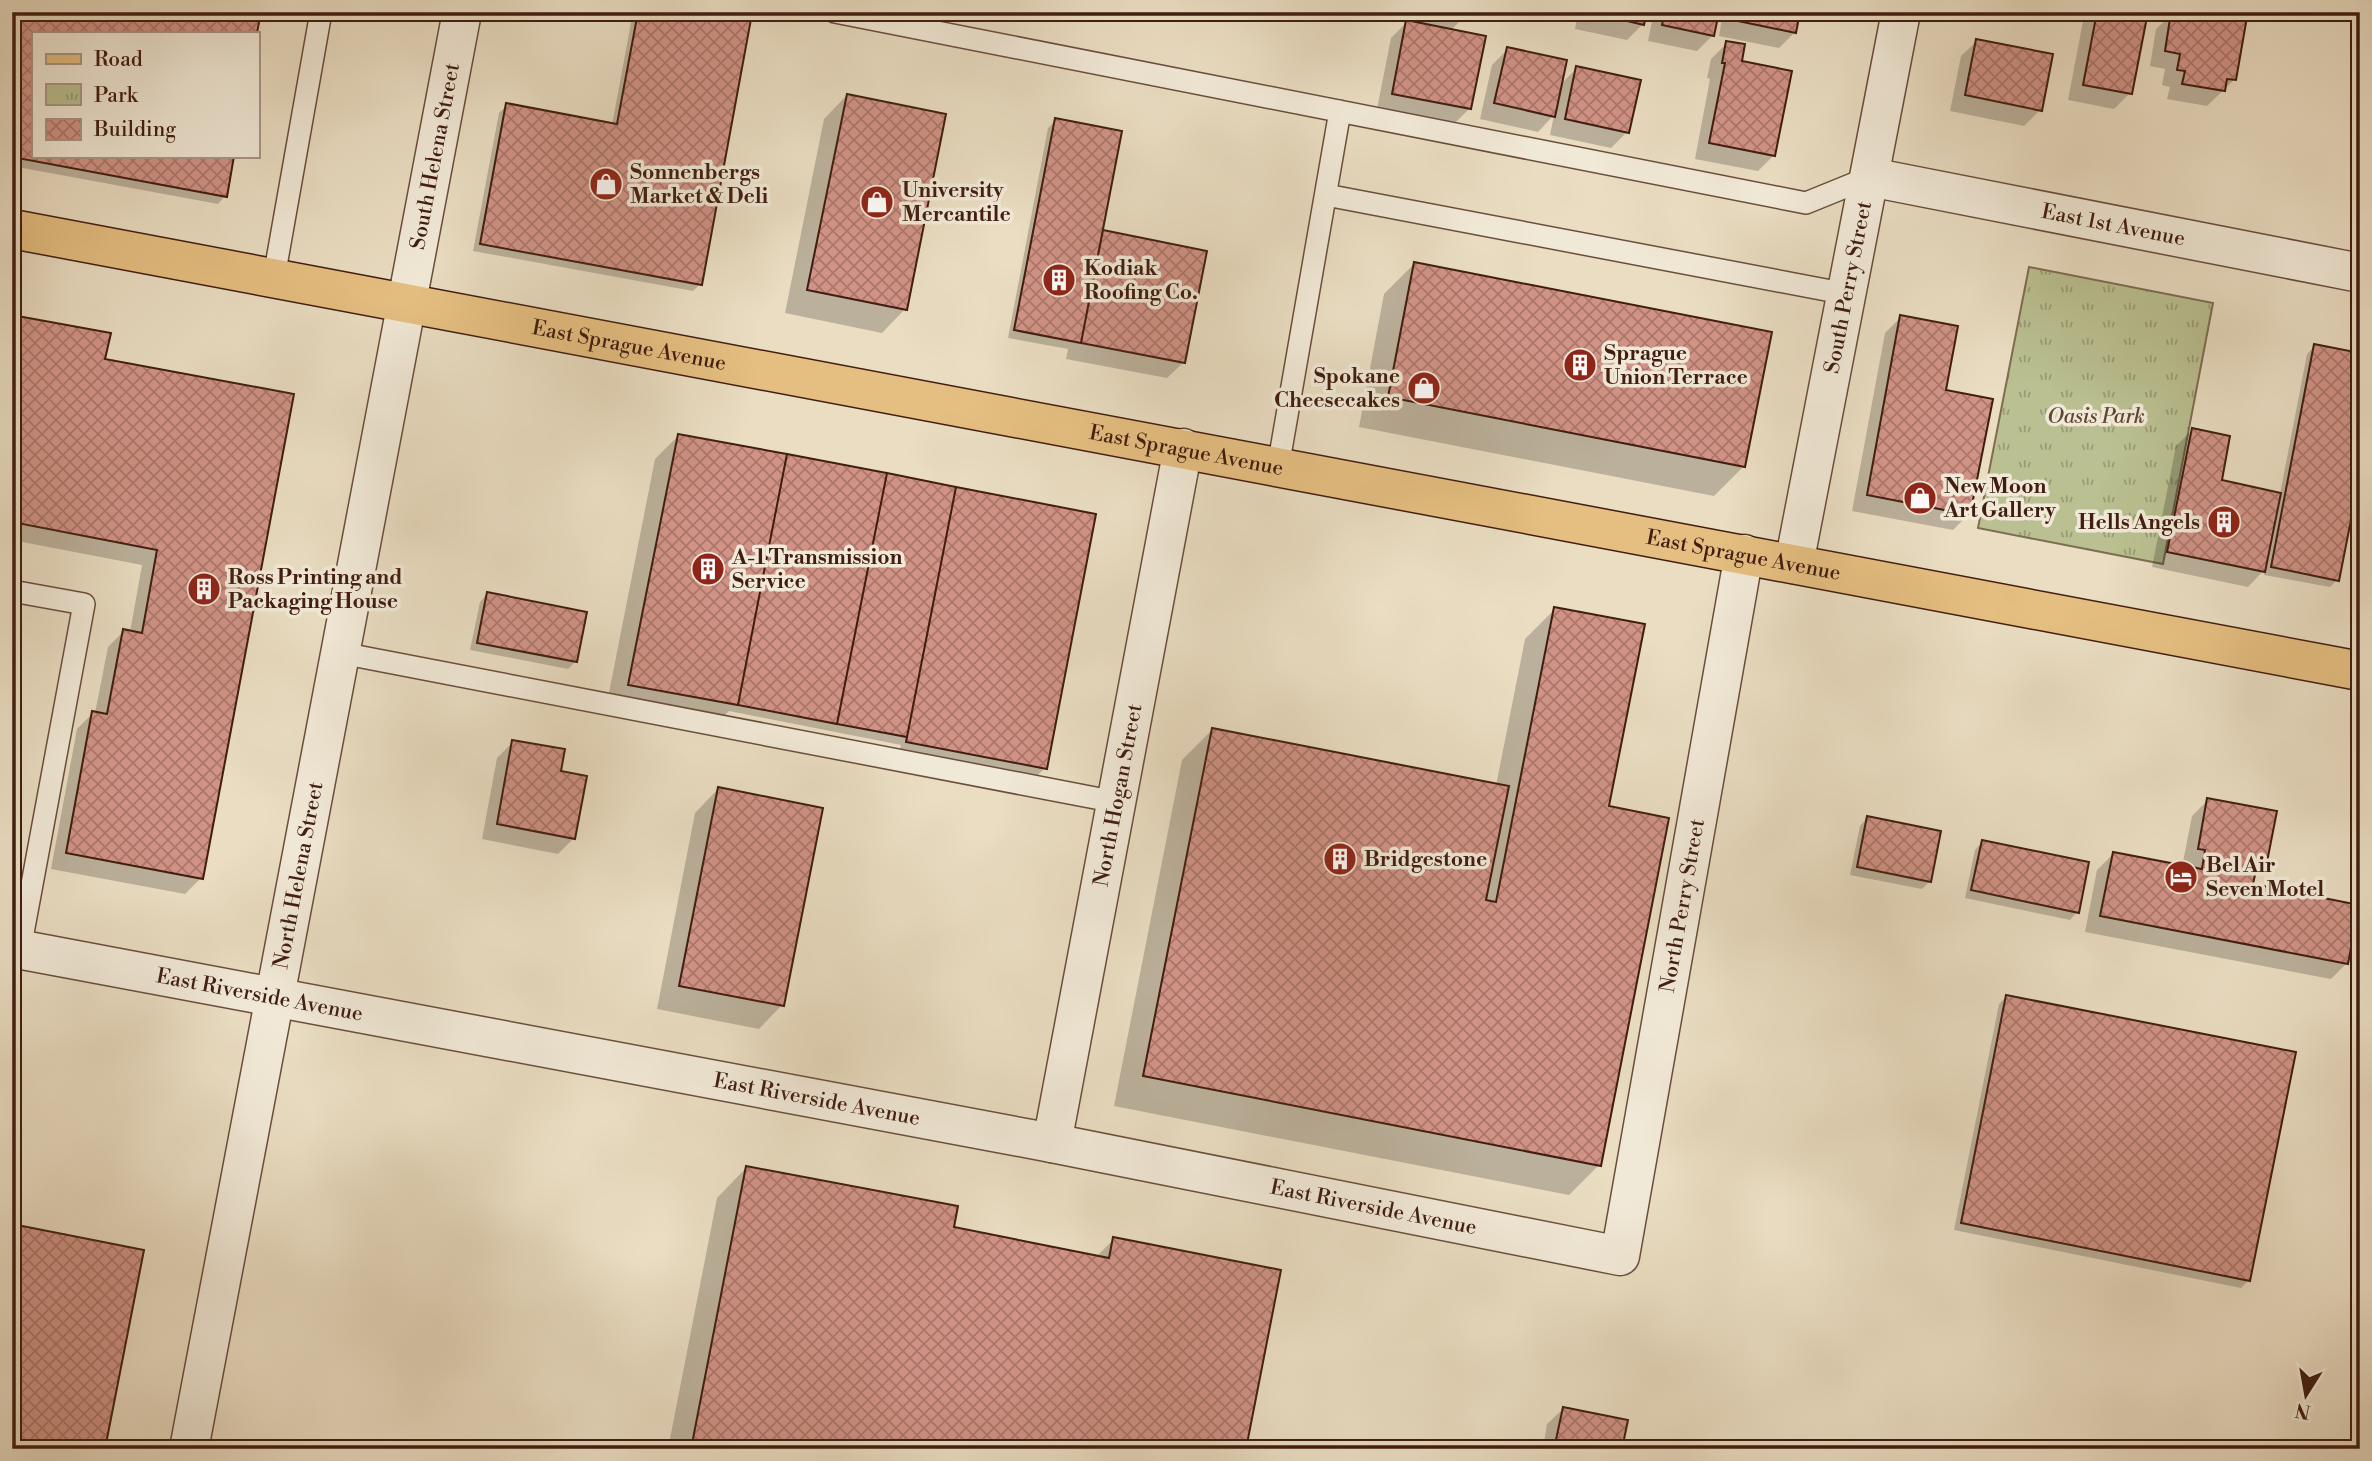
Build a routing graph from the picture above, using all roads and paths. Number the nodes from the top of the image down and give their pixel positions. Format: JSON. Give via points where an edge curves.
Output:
{"nodes":[{"id":1,"x":321,"y":12,"type":"edge"},
{"id":2,"x":462,"y":12,"type":"edge"},
{"id":3,"x":835,"y":12,"type":"edge"},
{"id":4,"x":1901,"y":12,"type":"edge"},
{"id":5,"x":1340,"y":111,"type":"junction"},
{"id":6,"x":1870,"y":177,"type":"junction"},
{"id":7,"x":1326,"y":195,"type":"junction"},
{"id":8,"x":12,"y":229,"type":"edge"},
{"id":9,"x":2360,"y":273,"type":"edge"},
{"id":10,"x":274,"y":277,"type":"junction"},
{"id":11,"x":1847,"y":294,"type":"junction"},
{"id":12,"x":408,"y":302,"type":"junction"},
{"id":13,"x":1183,"y":448,"type":"junction"},
{"id":14,"x":1278,"y":467,"type":"junction"},
{"id":15,"x":1744,"y":554,"type":"junction"},
{"id":16,"x":1794,"y":564,"type":"junction"},
{"id":17,"x":12,"y":591,"type":"edge"},
{"id":18,"x":341,"y":653,"type":"junction"},
{"id":19,"x":2360,"y":671,"type":"edge"},
{"id":20,"x":1116,"y":802,"type":"junction"},
{"id":21,"x":16,"y":948,"type":"edge"},
{"id":22,"x":275,"y":998,"type":"junction"},
{"id":23,"x":1052,"y":1143,"type":"junction"},
{"id":24,"x":1620,"y":1256,"type":"joint"},
{"id":25,"x":189,"y":1449,"type":"edge"}],
"edges":[{"from":1,"to":10,"type":"lane"},
{"from":2,"to":12,"type":"street","name":"South Helena Street"},
{"from":3,"to":5,"type":"lane"},
{"from":4,"to":6,"type":"street","name":"South Perry Street"},
{"from":5,"to":6,"type":"lane","via":[[1806,203]]},
{"from":5,"to":7,"type":"lane"},
{"from":6,"to":9,"type":"street","name":"East 1st Avenue"},
{"from":6,"to":11,"type":"street","name":"South Perry Street"},
{"from":7,"to":11,"type":"lane"},
{"from":7,"to":14,"type":"lane"},
{"from":8,"to":10,"type":"main road","name":"East Sprague Avenue"},
{"from":10,"to":12,"type":"main road","name":"East Sprague Avenue"},
{"from":11,"to":16,"type":"street","name":"South Perry Street"},
{"from":12,"to":13,"type":"main road","name":"East Sprague Avenue"},
{"from":12,"to":18,"type":"street","name":"North Helena Street"},
{"from":13,"to":14,"type":"main road","name":"East Sprague Avenue"},
{"from":13,"to":20,"type":"street","name":"North Hogan Street"},
{"from":14,"to":15,"type":"main road","name":"East Sprague Avenue"},
{"from":15,"to":16,"type":"main road","name":"East Sprague Avenue"},
{"from":15,"to":24,"type":"street","name":"North Perry Street"},
{"from":16,"to":19,"type":"main road","name":"East Sprague Avenue"},
{"from":17,"to":21,"type":"lane","via":[[83,604]]},
{"from":18,"to":20,"type":"lane"},
{"from":18,"to":22,"type":"street","name":"North Helena Street"},
{"from":20,"to":23,"type":"street","name":"North Hogan Street"},
{"from":21,"to":22,"type":"street","name":"East Riverside Avenue"},
{"from":22,"to":23,"type":"street","name":"East Riverside Avenue"},
{"from":22,"to":25,"type":"street","name":"North Helena Street"},
{"from":23,"to":24,"type":"street","name":"East Riverside Avenue"}]}
